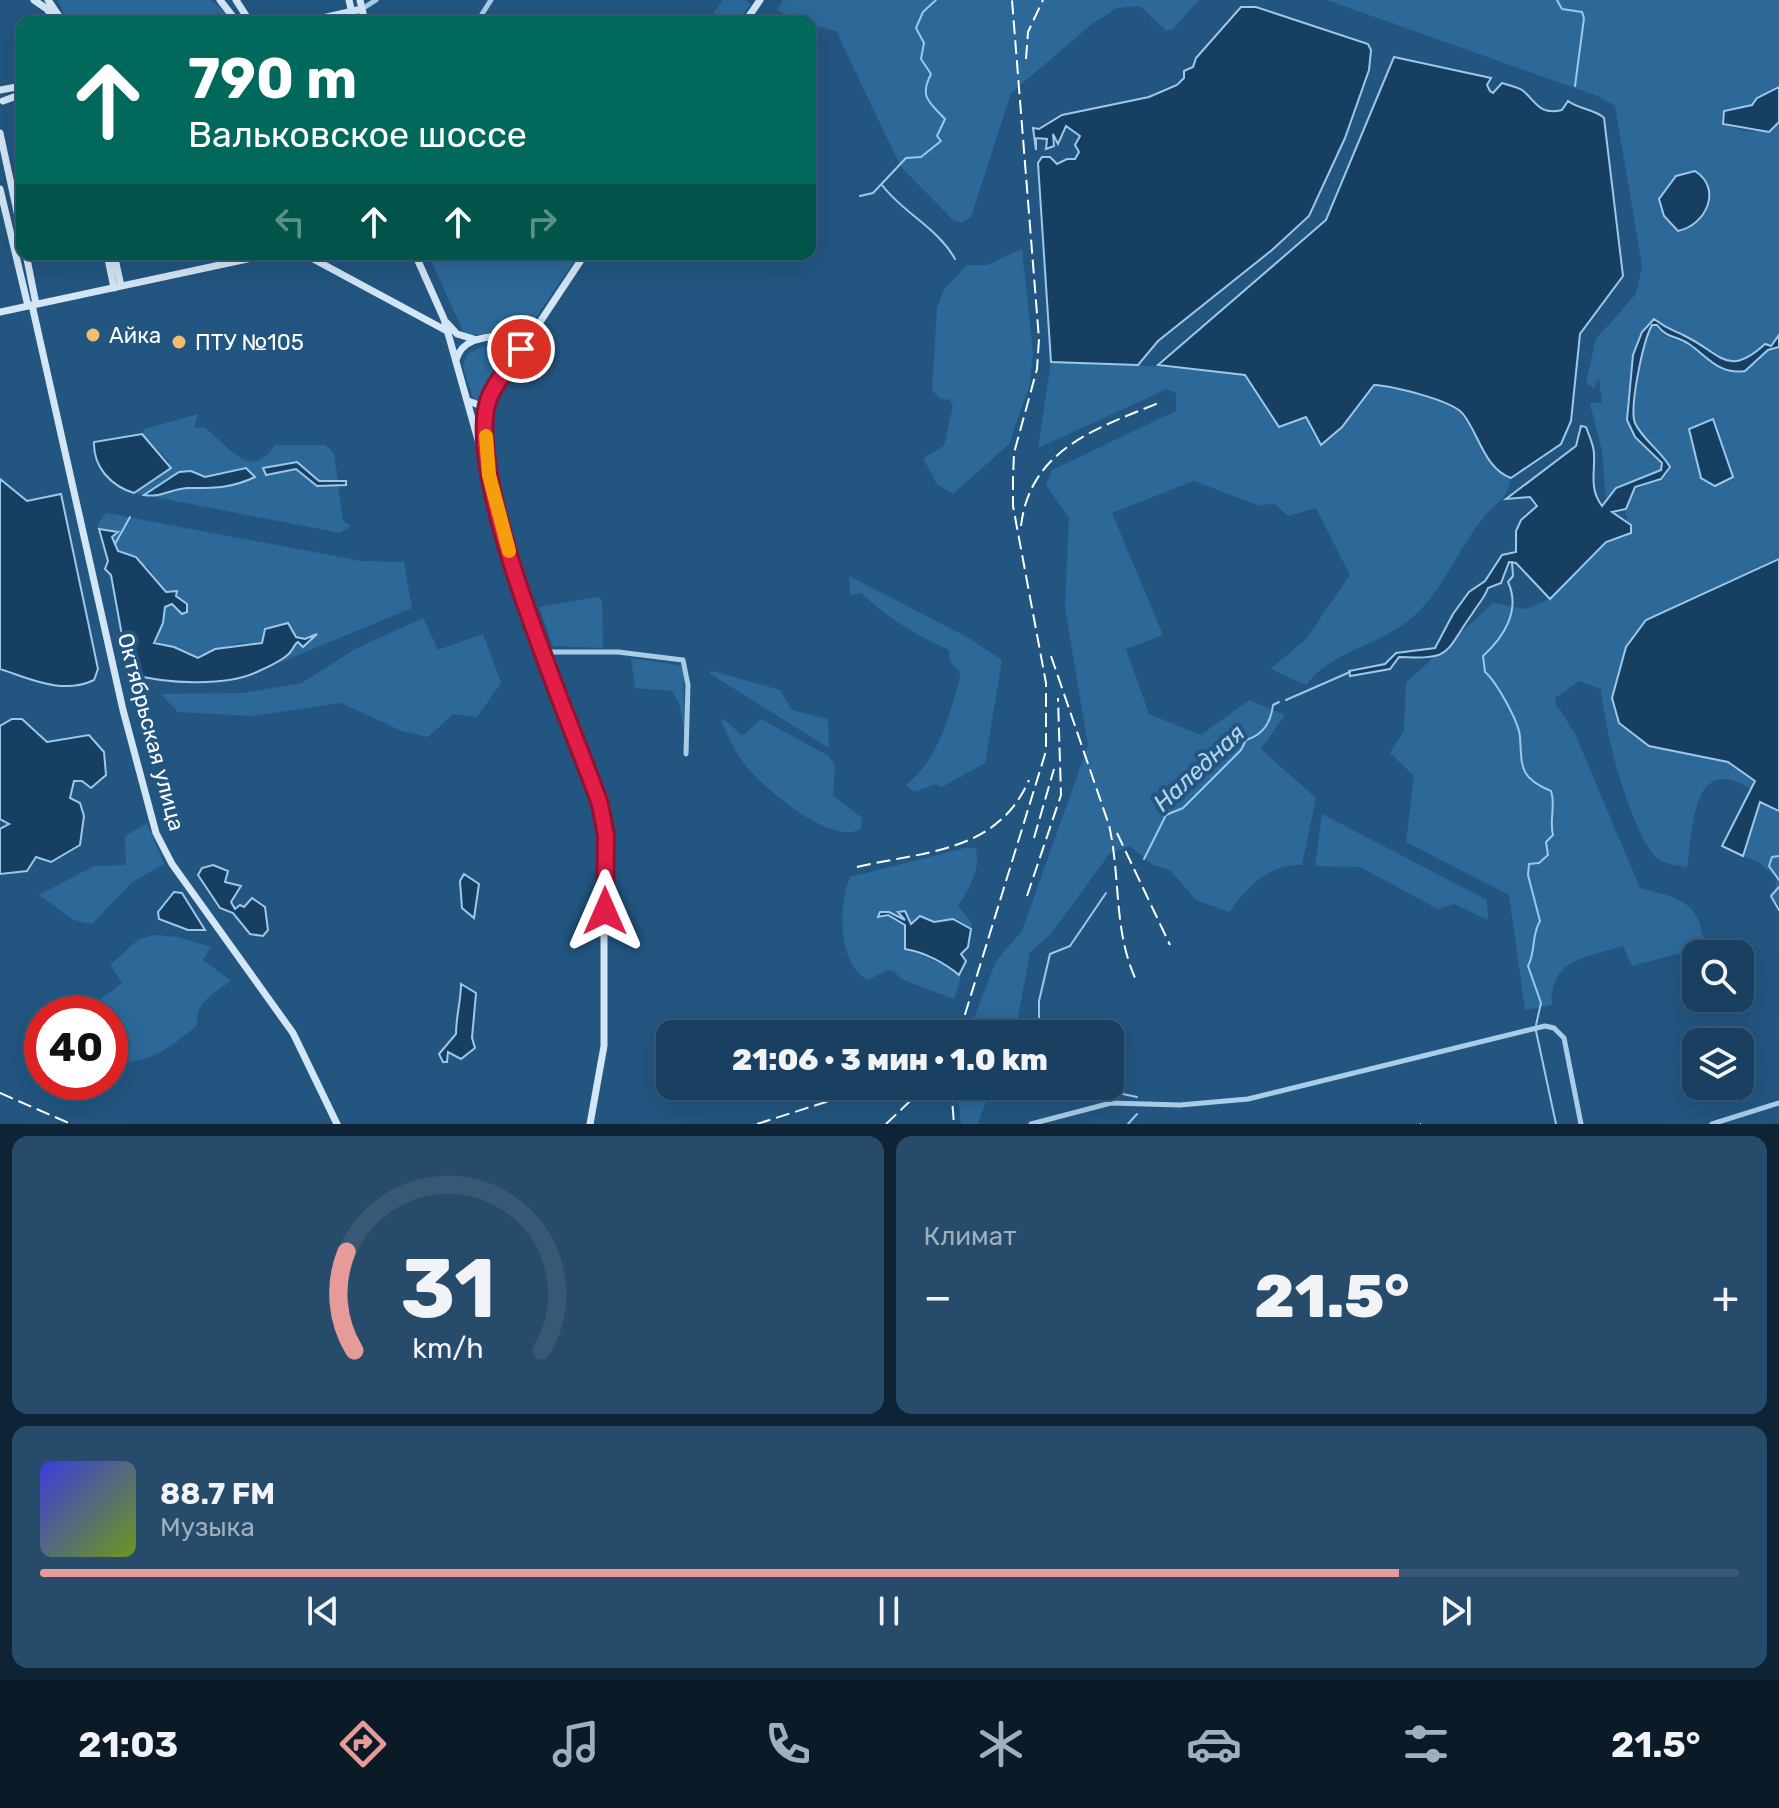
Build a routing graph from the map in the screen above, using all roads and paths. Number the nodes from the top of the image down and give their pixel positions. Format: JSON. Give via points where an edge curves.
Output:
{"nodes":[{"id":1,"x":34,"y":0,"type":"edge"},
{"id":2,"x":48,"y":0,"type":"edge"},
{"id":3,"x":220,"y":0,"type":"edge"},
{"id":4,"x":349,"y":0,"type":"edge"},
{"id":5,"x":360,"y":0,"type":"edge"},
{"id":6,"x":376,"y":0,"type":"edge"},
{"id":7,"x":54,"y":11,"type":"junction"},
{"id":8,"x":352,"y":11,"type":"junction"},
{"id":9,"x":54,"y":16,"type":"edge"},
{"id":10,"x":58,"y":16,"type":"edge"},
{"id":11,"x":232,"y":16,"type":"edge"},
{"id":12,"x":331,"y":16,"type":"edge"},
{"id":13,"x":352,"y":16,"type":"edge"},
{"id":14,"x":364,"y":16,"type":"edge"},
{"id":15,"x":0,"y":90,"type":"edge"},
{"id":16,"x":2,"y":103,"type":"edge"},
{"id":17,"x":0,"y":133,"type":"edge"},
{"id":18,"x":0,"y":189,"type":"edge"},
{"id":19,"x":16,"y":192,"type":"edge"},
{"id":20,"x":16,"y":247,"type":"edge"},
{"id":21,"x":20,"y":260,"type":"edge"},
{"id":22,"x":27,"y":260,"type":"edge"},
{"id":23,"x":109,"y":260,"type":"edge"},
{"id":24,"x":115,"y":260,"type":"edge"},
{"id":25,"x":243,"y":260,"type":"edge"},
{"id":26,"x":318,"y":260,"type":"edge"},
{"id":27,"x":326,"y":260,"type":"edge"},
{"id":28,"x":418,"y":260,"type":"edge"},
{"id":29,"x":581,"y":260,"type":"edge"},
{"id":30,"x":329,"y":265,"type":"junction"},
{"id":31,"x":118,"y":287,"type":"junction"},
{"id":32,"x":32,"y":305,"type":"junction"},
{"id":33,"x":0,"y":312,"type":"edge"},
{"id":34,"x":444,"y":319,"type":"junction"},
{"id":35,"x":537,"y":325,"type":"junction"},
{"id":36,"x":447,"y":331,"type":"junction"},
{"id":37,"x":520,"y":335,"type":"junction"},
{"id":38,"x":476,"y":339,"type":"junction"},
{"id":39,"x":521,"y":349,"type":"junction"},
{"id":40,"x":456,"y":361,"type":"junction"},
{"id":41,"x":489,"y":399,"type":"junction"},
{"id":42,"x":468,"y":403,"type":"junction"},
{"id":43,"x":489,"y":475,"type":"junction"},
{"id":44,"x":544,"y":652,"type":"junction"},
{"id":45,"x":686,"y":754,"type":"dead end"},
{"id":46,"x":1779,"y":1103,"type":"edge"},
{"id":47,"x":337,"y":1124,"type":"edge"},
{"id":48,"x":590,"y":1124,"type":"edge"},
{"id":49,"x":1031,"y":1124,"type":"edge"},
{"id":50,"x":1581,"y":1124,"type":"edge"},
{"id":51,"x":1712,"y":1124,"type":"edge"}],
"edges":[{"from":1,"to":7,"type":"street"},
{"from":2,"to":7,"type":"street"},
{"from":3,"to":11,"type":"street"},
{"from":4,"to":8,"type":"street"},
{"from":5,"to":14,"type":"street"},
{"from":6,"to":14,"type":"street"},
{"from":7,"to":9,"type":"street"},
{"from":7,"to":10,"type":"street"},
{"from":8,"to":12,"type":"street"},
{"from":8,"to":13,"type":"street"},
{"from":8,"to":14,"type":"street"},
{"from":15,"to":16,"type":"street"},
{"from":17,"to":19,"type":"street"},
{"from":18,"to":20,"type":"street"},
{"from":21,"to":32,"type":"street"},
{"from":22,"to":32,"type":"street"},
{"from":23,"to":31,"type":"street"},
{"from":24,"to":31,"type":"street"},
{"from":25,"to":31,"type":"street"},
{"from":26,"to":30,"type":"street"},
{"from":27,"to":30,"type":"street"},
{"from":28,"to":34,"type":"street"},
{"from":29,"to":35,"type":"street"},
{"from":30,"to":36,"type":"street"},
{"from":31,"to":32,"type":"street"},
{"from":32,"to":33,"type":"street"},
{"from":32,"to":47,"type":"street","name":"Октябрьская улица","via":[[123,710],[156,833],[172,864],[293,1033]]},
{"from":34,"to":36,"type":"street"},
{"from":34,"to":38,"type":"street","via":[[457,334]]},
{"from":35,"to":37,"type":"street"},
{"from":35,"to":39,"type":"street"},
{"from":36,"to":40,"type":"street"},
{"from":37,"to":38,"type":"street"},
{"from":37,"to":39,"type":"street"},
{"from":38,"to":40,"type":"street","via":[[463,345]]},
{"from":39,"to":41,"type":"street"},
{"from":40,"to":42,"type":"street"},
{"from":41,"to":42,"type":"street","via":[[479,405]]},
{"from":41,"to":43,"type":"street"},
{"from":42,"to":43,"type":"street"},
{"from":43,"to":44,"type":"street","via":[[511,561]]},
{"from":44,"to":45,"type":"street","via":[[604,651],[683,660],[688,685]]},
{"from":44,"to":48,"type":"street","via":[[600,804],[606,836],[604,1046]]},
{"from":46,"to":51,"type":"street"},
{"from":49,"to":50,"type":"street","via":[[1111,1103],[1215,1104],[1248,1099],[1537,1027],[1554,1028],[1564,1038]]}]}
